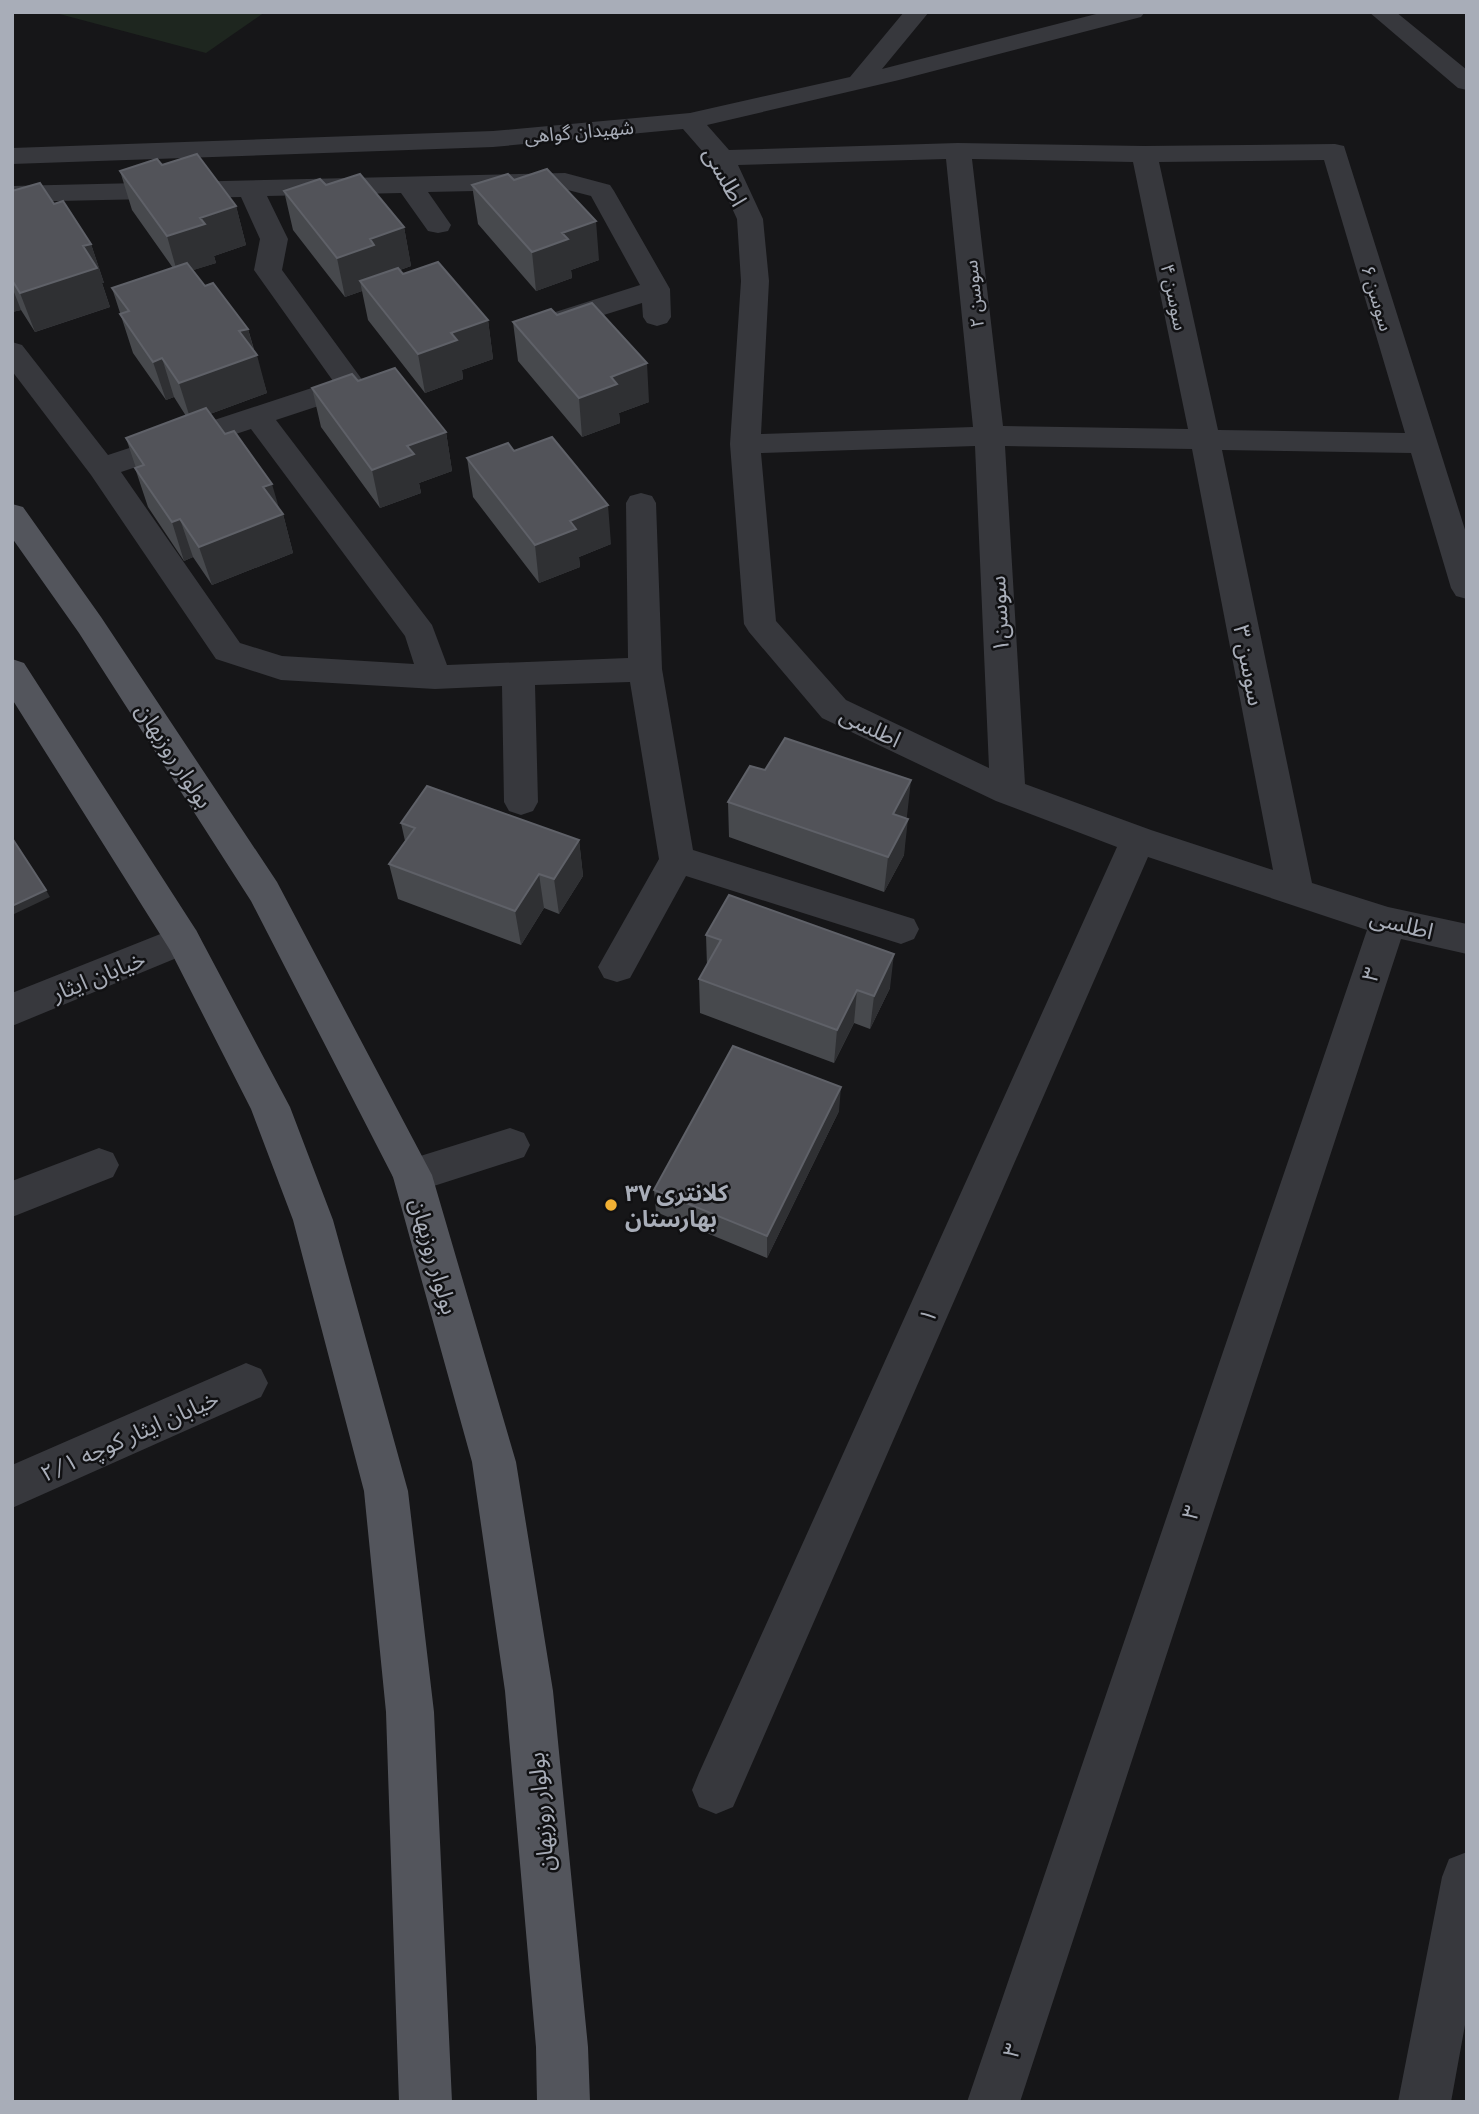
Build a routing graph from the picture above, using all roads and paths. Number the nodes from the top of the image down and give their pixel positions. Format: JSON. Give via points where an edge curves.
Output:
{"nodes":[{"id":1,"x":917,"y":12,"type":"edge"},
{"id":2,"x":1133,"y":12,"type":"edge"},
{"id":3,"x":1381,"y":12,"type":"edge"},
{"id":4,"x":858,"y":83,"type":"junction"},
{"id":5,"x":1467,"y":83,"type":"edge"},
{"id":6,"x":690,"y":121,"type":"junction"},
{"id":7,"x":958,"y":151,"type":"junction"},
{"id":8,"x":1144,"y":154,"type":"junction"},
{"id":9,"x":12,"y":156,"type":"edge"},
{"id":10,"x":722,"y":158,"type":"junction"},
{"id":11,"x":409,"y":185,"type":"junction"},
{"id":12,"x":250,"y":188,"type":"junction"},
{"id":13,"x":12,"y":194,"type":"edge"},
{"id":14,"x":438,"y":226,"type":"dead end"},
{"id":15,"x":556,"y":321,"type":"edge"},
{"id":16,"x":12,"y":351,"type":"edge"},
{"id":17,"x":258,"y":416,"type":"junction"},
{"id":18,"x":989,"y":436,"type":"junction"},
{"id":19,"x":1205,"y":440,"type":"junction"},
{"id":20,"x":1422,"y":443,"type":"junction"},
{"id":21,"x":745,"y":444,"type":"junction"},
{"id":22,"x":102,"y":468,"type":"junction"},
{"id":23,"x":640,"y":503,"type":"dead end"},
{"id":24,"x":12,"y":514,"type":"edge"},
{"id":25,"x":1467,"y":588,"type":"edge"},
{"id":26,"x":645,"y":669,"type":"junction"},
{"id":27,"x":12,"y":671,"type":"edge"},
{"id":28,"x":518,"y":673,"type":"junction"},
{"id":29,"x":435,"y":677,"type":"junction"},
{"id":30,"x":1008,"y":792,"type":"junction"},
{"id":31,"x":521,"y":802,"type":"dead end"},
{"id":32,"x":1138,"y":840,"type":"junction"},
{"id":33,"x":677,"y":859,"type":"junction"},
{"id":34,"x":1295,"y":890,"type":"junction"},
{"id":35,"x":1388,"y":922,"type":"junction"},
{"id":36,"x":901,"y":929,"type":"dead end"},
{"id":37,"x":1467,"y":939,"type":"edge"},
{"id":38,"x":183,"y":940,"type":"junction"},
{"id":39,"x":617,"y":967,"type":"dead end"},
{"id":40,"x":12,"y":1010,"type":"edge"},
{"id":41,"x":510,"y":1145,"type":"dead end"},
{"id":42,"x":99,"y":1165,"type":"dead end"},
{"id":43,"x":412,"y":1175,"type":"junction"},
{"id":44,"x":12,"y":1199,"type":"edge"},
{"id":45,"x":246,"y":1383,"type":"dead end"},
{"id":46,"x":12,"y":1487,"type":"edge"},
{"id":47,"x":716,"y":1790,"type":"dead end"},
{"id":48,"x":1467,"y":1877,"type":"edge"},
{"id":49,"x":426,"y":2102,"type":"edge"},
{"id":50,"x":564,"y":2102,"type":"edge"},
{"id":51,"x":993,"y":2102,"type":"edge"},
{"id":52,"x":1424,"y":2102,"type":"edge"}],
"edges":[{"from":1,"to":4,"type":"street"},
{"from":2,"to":4,"type":"street","name":"شهیدان گواهی"},
{"from":3,"to":5,"type":"street"},
{"from":4,"to":6,"type":"street","name":"شهیدان گواهی"},
{"from":6,"to":9,"type":"street","name":"شهیدان گواهی","via":[[493,139]]},
{"from":6,"to":10,"type":"street","name":"اطلسی"},
{"from":7,"to":8,"type":"street"},
{"from":7,"to":10,"type":"street"},
{"from":7,"to":18,"type":"street","name":"سوسن ۲"},
{"from":8,"to":19,"type":"street","name":"سوسن ۴"},
{"from":8,"to":20,"type":"street","name":"سوسن ۶","via":[[1335,152]]},
{"from":10,"to":21,"type":"street","name":"اطلسی","via":[[750,219],[754,269]]},
{"from":11,"to":12,"type":"street"},
{"from":11,"to":14,"type":"street"},
{"from":11,"to":15,"type":"street","via":[[565,181],[601,191],[657,303]]},
{"from":12,"to":13,"type":"street"},
{"from":12,"to":17,"type":"street","via":[[274,239],[268,270],[351,385]]},
{"from":16,"to":22,"type":"street"},
{"from":17,"to":22,"type":"street"},
{"from":17,"to":29,"type":"street","via":[[420,633]]},
{"from":18,"to":19,"type":"street"},
{"from":18,"to":21,"type":"street"},
{"from":18,"to":30,"type":"street","name":"سوسن۱"},
{"from":19,"to":20,"type":"street"},
{"from":19,"to":34,"type":"street","name":"سوسن ۳"},
{"from":20,"to":25,"type":"street","name":"سوسن ۶"},
{"from":21,"to":30,"type":"street","name":"اطلسی","via":[[760,624],[834,709]]},
{"from":22,"to":29,"type":"street","via":[[228,651],[282,668]]},
{"from":23,"to":26,"type":"street"},
{"from":24,"to":43,"type":"main road","name":"بولوار روزبهان","via":[[264,892]]},
{"from":26,"to":28,"type":"street"},
{"from":26,"to":33,"type":"street"},
{"from":27,"to":38,"type":"main road"},
{"from":28,"to":29,"type":"street"},
{"from":28,"to":31,"type":"street"},
{"from":30,"to":32,"type":"street","name":"اطلسی"},
{"from":32,"to":34,"type":"street","name":"اطلسی"},
{"from":32,"to":47,"type":"street","name":"۱"},
{"from":33,"to":36,"type":"street"},
{"from":33,"to":39,"type":"street"},
{"from":34,"to":35,"type":"street","name":"اطلسی"},
{"from":35,"to":37,"type":"street","name":"اطلسی"},
{"from":35,"to":51,"type":"street","name":"۳"},
{"from":38,"to":40,"type":"street","name":"خیابان ایثار"},
{"from":38,"to":49,"type":"main road","via":[[270,1107],[313,1220],[386,1491],[410,1712]]},
{"from":41,"to":43,"type":"street"},
{"from":42,"to":44,"type":"street"},
{"from":43,"to":50,"type":"main road","name":"بولوار روزبهان","via":[[494,1462],[529,1691]]},
{"from":45,"to":46,"type":"street","name":"خیابان ایثار کوچه ۲/۱"},
{"from":48,"to":52,"type":"street"}]}
